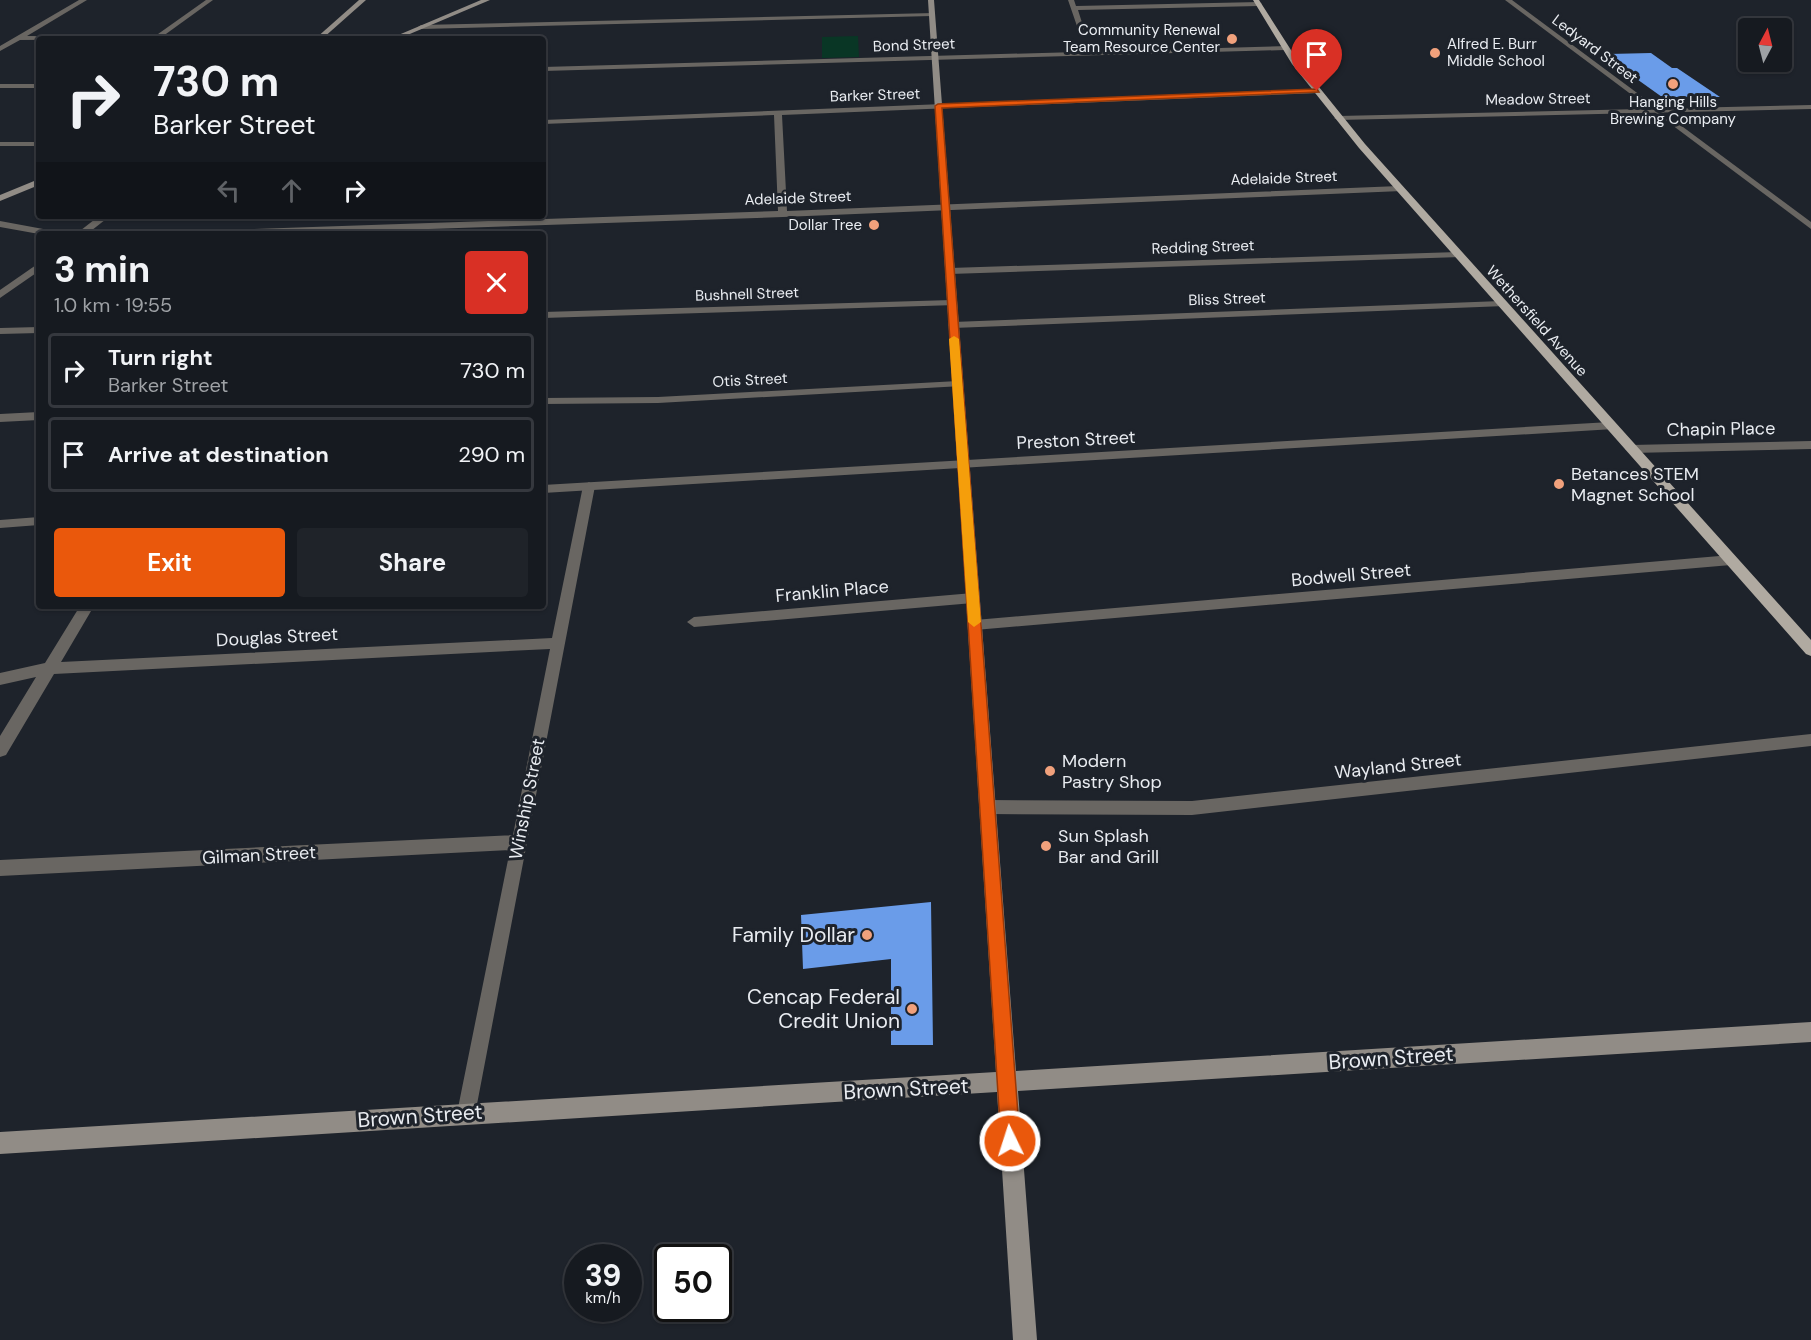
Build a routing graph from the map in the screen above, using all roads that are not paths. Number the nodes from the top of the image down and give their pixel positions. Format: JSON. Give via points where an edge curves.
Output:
{"nodes":[{"id":1,"x":84,"y":0,"type":"edge"},
{"id":2,"x":210,"y":0,"type":"edge"},
{"id":3,"x":363,"y":0,"type":"edge"},
{"id":4,"x":487,"y":0,"type":"edge"},
{"id":5,"x":931,"y":0,"type":"edge"},
{"id":6,"x":1508,"y":0,"type":"edge"},
{"id":7,"x":1258,"y":2,"type":"edge"},
{"id":8,"x":1072,"y":4,"type":"edge"},
{"id":9,"x":932,"y":14,"type":"junction"},
{"id":10,"x":421,"y":27,"type":"junction"},
{"id":11,"x":1081,"y":29,"type":"dead end"},
{"id":12,"x":158,"y":36,"type":"edge"},
{"id":13,"x":321,"y":36,"type":"edge"},
{"id":14,"x":399,"y":36,"type":"edge"},
{"id":15,"x":19,"y":38,"type":"junction"},
{"id":16,"x":36,"y":38,"type":"edge"},
{"id":17,"x":1286,"y":48,"type":"junction"},
{"id":18,"x":0,"y":49,"type":"edge"},
{"id":19,"x":935,"y":58,"type":"junction"},
{"id":20,"x":546,"y":69,"type":"edge"},
{"id":21,"x":0,"y":86,"type":"edge"},
{"id":22,"x":36,"y":86,"type":"edge"},
{"id":23,"x":1317,"y":91,"type":"junction"},
{"id":24,"x":938,"y":106,"type":"junction"},
{"id":25,"x":1811,"y":107,"type":"edge"},
{"id":26,"x":1654,"y":110,"type":"junction"},
{"id":27,"x":778,"y":112,"type":"junction"},
{"id":28,"x":1338,"y":118,"type":"junction"},
{"id":29,"x":546,"y":122,"type":"edge"},
{"id":30,"x":0,"y":144,"type":"edge"},
{"id":31,"x":36,"y":144,"type":"edge"},
{"id":32,"x":36,"y":183,"type":"edge"},
{"id":33,"x":1399,"y":189,"type":"junction"},
{"id":34,"x":0,"y":198,"type":"edge"},
{"id":35,"x":945,"y":207,"type":"junction"},
{"id":36,"x":783,"y":214,"type":"junction"},
{"id":37,"x":101,"y":219,"type":"edge"},
{"id":38,"x":0,"y":224,"type":"edge"},
{"id":39,"x":1811,"y":226,"type":"edge"},
{"id":40,"x":38,"y":231,"type":"edge"},
{"id":41,"x":85,"y":231,"type":"edge"},
{"id":42,"x":287,"y":231,"type":"edge"},
{"id":43,"x":1458,"y":255,"type":"junction"},
{"id":44,"x":36,"y":268,"type":"edge"},
{"id":45,"x":950,"y":271,"type":"junction"},
{"id":46,"x":0,"y":295,"type":"edge"},
{"id":47,"x":952,"y":303,"type":"junction"},
{"id":48,"x":1502,"y":304,"type":"junction"},
{"id":49,"x":546,"y":315,"type":"edge"},
{"id":50,"x":953,"y":325,"type":"junction"},
{"id":51,"x":36,"y":330,"type":"edge"},
{"id":52,"x":0,"y":331,"type":"edge"},
{"id":53,"x":958,"y":384,"type":"junction"},
{"id":54,"x":546,"y":401,"type":"edge"},
{"id":55,"x":36,"y":416,"type":"edge"},
{"id":56,"x":0,"y":418,"type":"edge"},
{"id":57,"x":1610,"y":426,"type":"junction"},
{"id":58,"x":1811,"y":445,"type":"edge"},
{"id":59,"x":1631,"y":449,"type":"junction"},
{"id":60,"x":963,"y":465,"type":"junction"},
{"id":61,"x":588,"y":486,"type":"junction"},
{"id":62,"x":546,"y":489,"type":"edge"},
{"id":63,"x":36,"y":521,"type":"edge"},
{"id":64,"x":0,"y":524,"type":"edge"},
{"id":65,"x":1731,"y":560,"type":"junction"},
{"id":66,"x":973,"y":598,"type":"junction"},
{"id":67,"x":85,"y":609,"type":"edge"},
{"id":68,"x":694,"y":622,"type":"dead end"},
{"id":69,"x":975,"y":625,"type":"junction"},
{"id":70,"x":558,"y":643,"type":"junction"},
{"id":71,"x":1811,"y":650,"type":"edge"},
{"id":72,"x":50,"y":668,"type":"junction"},
{"id":73,"x":0,"y":680,"type":"edge"},
{"id":74,"x":1811,"y":740,"type":"edge"},
{"id":75,"x":0,"y":750,"type":"edge"},
{"id":76,"x":987,"y":807,"type":"junction"},
{"id":77,"x":518,"y":842,"type":"junction"},
{"id":78,"x":0,"y":868,"type":"edge"},
{"id":79,"x":1811,"y":1032,"type":"edge"},
{"id":80,"x":1006,"y":1082,"type":"junction"},
{"id":81,"x":467,"y":1113,"type":"junction"},
{"id":82,"x":0,"y":1143,"type":"edge"},
{"id":83,"x":1025,"y":1340,"type":"edge"}],
"edges":[{"from":1,"to":15,"type":"street"},
{"from":2,"to":12,"type":"street"},
{"from":3,"to":13,"type":"main road"},
{"from":4,"to":10,"type":"main road"},
{"from":5,"to":9,"type":"main road"},
{"from":6,"to":26,"type":"street","name":"Ledyard Street"},
{"from":7,"to":8,"type":"street"},
{"from":7,"to":17,"type":"main road","name":"Wethersfield Avenue"},
{"from":8,"to":11,"type":"street"},
{"from":9,"to":10,"type":"street"},
{"from":9,"to":19,"type":"main road"},
{"from":10,"to":14,"type":"main road"},
{"from":15,"to":16,"type":"street"},
{"from":15,"to":18,"type":"street"},
{"from":17,"to":19,"type":"street","name":"Bond Street"},
{"from":17,"to":23,"type":"main road","name":"Wethersfield Avenue"},
{"from":19,"to":20,"type":"street","name":"Bond Street"},
{"from":19,"to":24,"type":"main road"},
{"from":21,"to":22,"type":"street"},
{"from":23,"to":24,"type":"street","name":"Barker Street"},
{"from":23,"to":28,"type":"main road","name":"Wethersfield Avenue"},
{"from":24,"to":27,"type":"street","name":"Barker Street"},
{"from":24,"to":35,"type":"main road"},
{"from":25,"to":26,"type":"street","name":"Meadow Street"},
{"from":26,"to":28,"type":"street","name":"Meadow Street"},
{"from":26,"to":39,"type":"street","name":"Ledyard Street"},
{"from":27,"to":29,"type":"street","name":"Barker Street"},
{"from":27,"to":36,"type":"street"},
{"from":28,"to":33,"type":"main road","name":"Wethersfield Avenue"},
{"from":30,"to":31,"type":"street"},
{"from":32,"to":34,"type":"main road"},
{"from":33,"to":35,"type":"street","name":"Adelaide Street"},
{"from":33,"to":43,"type":"main road","name":"Wethersfield Avenue"},
{"from":35,"to":36,"type":"street","name":"Adelaide Street"},
{"from":35,"to":45,"type":"main road"},
{"from":36,"to":42,"type":"street","name":"Adelaide Street"},
{"from":37,"to":41,"type":"street"},
{"from":38,"to":40,"type":"street"},
{"from":43,"to":45,"type":"street","name":"Redding Street"},
{"from":43,"to":48,"type":"main road","name":"Wethersfield Avenue"},
{"from":44,"to":46,"type":"street"},
{"from":45,"to":47,"type":"main road"},
{"from":47,"to":49,"type":"street","name":"Bushnell Street"},
{"from":47,"to":50,"type":"main road"},
{"from":48,"to":50,"type":"street","name":"Bliss Street"},
{"from":48,"to":57,"type":"main road","name":"Wethersfield Avenue"},
{"from":50,"to":53,"type":"main road"},
{"from":51,"to":52,"type":"street"},
{"from":53,"to":54,"type":"street","name":"Otis Street","via":[[658,400]]},
{"from":53,"to":60,"type":"main road"},
{"from":55,"to":56,"type":"street"},
{"from":57,"to":59,"type":"main road","name":"Wethersfield Avenue"},
{"from":57,"to":60,"type":"street","name":"Preston Street"},
{"from":58,"to":59,"type":"street","name":"Chapin Place"},
{"from":59,"to":65,"type":"main road","name":"Wethersfield Avenue"},
{"from":60,"to":61,"type":"street","name":"Preston Street"},
{"from":60,"to":66,"type":"main road"},
{"from":61,"to":62,"type":"street","name":"Preston Street"},
{"from":61,"to":70,"type":"street","name":"Winship Street"},
{"from":63,"to":64,"type":"street"},
{"from":65,"to":69,"type":"street","name":"Bodwell Street"},
{"from":65,"to":71,"type":"main road","name":"Wethersfield Avenue"},
{"from":66,"to":68,"type":"street","name":"Franklin Place"},
{"from":66,"to":69,"type":"main road"},
{"from":67,"to":72,"type":"street"},
{"from":69,"to":76,"type":"main road"},
{"from":70,"to":72,"type":"street","name":"Douglas Street"},
{"from":70,"to":77,"type":"street","name":"Winship Street"},
{"from":72,"to":73,"type":"street","name":"Douglas Street"},
{"from":72,"to":75,"type":"street"},
{"from":74,"to":76,"type":"street","name":"Wayland Street","via":[[1192,808]]},
{"from":76,"to":80,"type":"main road"},
{"from":77,"to":78,"type":"street","name":"Gilman Street"},
{"from":77,"to":81,"type":"street","name":"Winship Street"},
{"from":79,"to":80,"type":"main road","name":"Brown Street"},
{"from":80,"to":81,"type":"main road","name":"Brown Street"},
{"from":80,"to":83,"type":"main road"},
{"from":81,"to":82,"type":"main road","name":"Brown Street"}]}
